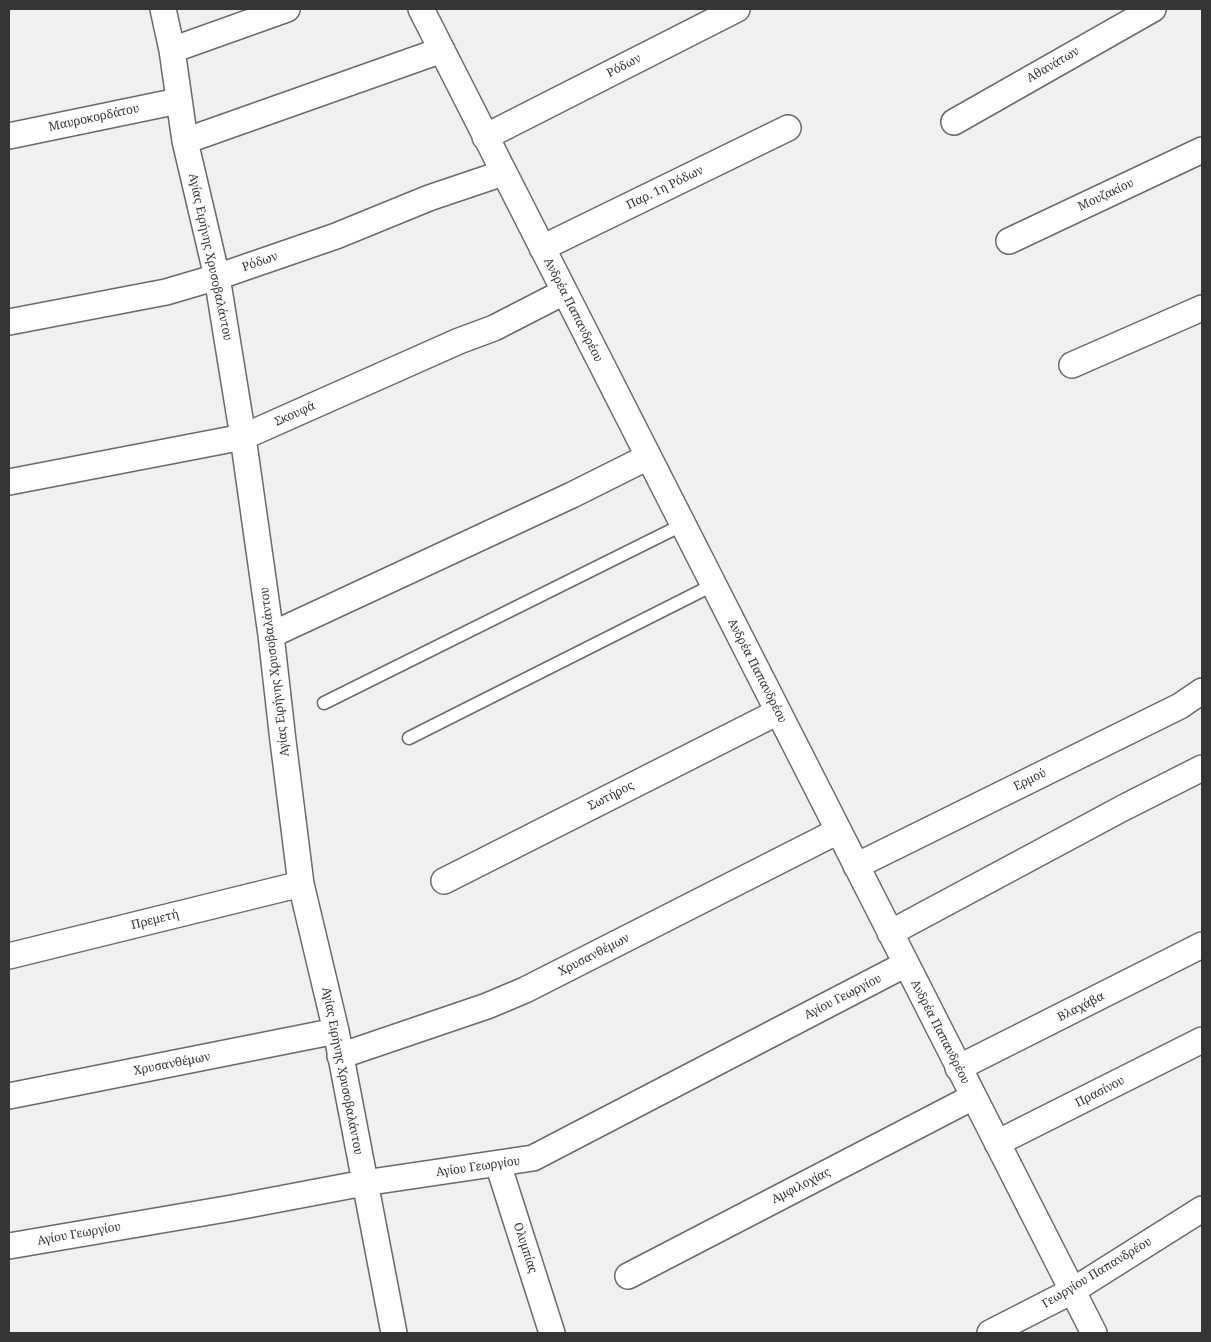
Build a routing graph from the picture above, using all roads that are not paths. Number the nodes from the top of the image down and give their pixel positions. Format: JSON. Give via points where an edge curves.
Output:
{"nodes":[{"id":1,"x":163,"y":9,"type":"edge"},
{"id":2,"x":287,"y":9,"type":"edge"},
{"id":3,"x":421,"y":9,"type":"edge"},
{"id":4,"x":737,"y":9,"type":"edge"},
{"id":5,"x":1153,"y":9,"type":"edge"},
{"id":6,"x":172,"y":50,"type":"junction"},
{"id":7,"x":442,"y":50,"type":"junction"},
{"id":8,"x":178,"y":101,"type":"junction"},
{"id":9,"x":954,"y":122,"type":"dead end"},
{"id":10,"x":788,"y":128,"type":"dead end"},
{"id":11,"x":9,"y":136,"type":"edge"},
{"id":12,"x":485,"y":136,"type":"junction"},
{"id":13,"x":185,"y":141,"type":"junction"},
{"id":14,"x":1202,"y":150,"type":"edge"},
{"id":15,"x":503,"y":173,"type":"junction"},
{"id":16,"x":1009,"y":241,"type":"dead end"},
{"id":17,"x":542,"y":248,"type":"junction"},
{"id":18,"x":217,"y":277,"type":"junction"},
{"id":19,"x":564,"y":292,"type":"junction"},
{"id":20,"x":1202,"y":308,"type":"edge"},
{"id":21,"x":9,"y":322,"type":"edge"},
{"id":22,"x":1072,"y":365,"type":"dead end"},
{"id":23,"x":243,"y":437,"type":"junction"},
{"id":24,"x":648,"y":456,"type":"junction"},
{"id":25,"x":9,"y":482,"type":"edge"},
{"id":26,"x":682,"y":524,"type":"junction"},
{"id":27,"x":713,"y":585,"type":"junction"},
{"id":28,"x":271,"y":635,"type":"junction"},
{"id":29,"x":1202,"y":691,"type":"edge"},
{"id":30,"x":324,"y":703,"type":"dead end"},
{"id":31,"x":778,"y":712,"type":"junction"},
{"id":32,"x":409,"y":738,"type":"dead end"},
{"id":33,"x":1202,"y":768,"type":"edge"},
{"id":34,"x":838,"y":831,"type":"junction"},
{"id":35,"x":856,"y":866,"type":"junction"},
{"id":36,"x":444,"y":881,"type":"dead end"},
{"id":37,"x":301,"y":884,"type":"junction"},
{"id":38,"x":890,"y":933,"type":"junction"},
{"id":39,"x":1202,"y":945,"type":"edge"},
{"id":40,"x":9,"y":956,"type":"edge"},
{"id":41,"x":906,"y":964,"type":"junction"},
{"id":42,"x":336,"y":1030,"type":"junction"},
{"id":43,"x":1202,"y":1040,"type":"edge"},
{"id":44,"x":340,"y":1056,"type":"junction"},
{"id":45,"x":958,"y":1068,"type":"junction"},
{"id":46,"x":9,"y":1096,"type":"edge"},
{"id":47,"x":973,"y":1097,"type":"junction"},
{"id":48,"x":997,"y":1144,"type":"junction"},
{"id":49,"x":498,"y":1164,"type":"junction"},
{"id":50,"x":364,"y":1183,"type":"junction"},
{"id":51,"x":1202,"y":1209,"type":"edge"},
{"id":52,"x":9,"y":1246,"type":"edge"},
{"id":53,"x":628,"y":1276,"type":"dead end"},
{"id":54,"x":1072,"y":1291,"type":"junction"},
{"id":55,"x":394,"y":1333,"type":"edge"},
{"id":56,"x":552,"y":1333,"type":"edge"},
{"id":57,"x":990,"y":1333,"type":"edge"},
{"id":58,"x":1094,"y":1333,"type":"edge"}],
"edges":[{"from":1,"to":6,"type":"street","name":"Αγίας Ειρήνης Χρυσοβαλάντου"},
{"from":2,"to":6,"type":"street"},
{"from":3,"to":7,"type":"street","name":"Ανδρέα Παπανδρέου"},
{"from":4,"to":12,"type":"street","name":"Ρόδων"},
{"from":5,"to":9,"type":"street","name":"Αθανάτων"},
{"from":6,"to":8,"type":"street","name":"Αγίας Ειρήνης Χρυσοβαλάντου"},
{"from":7,"to":12,"type":"street","name":"Ανδρέα Παπανδρέου"},
{"from":7,"to":13,"type":"street"},
{"from":8,"to":11,"type":"street","name":"Μαυροκορδάτου"},
{"from":8,"to":13,"type":"street","name":"Αγίας Ειρήνης Χρυσοβαλάντου"},
{"from":10,"to":17,"type":"street","name":"Παρ. 1η Ρόδων"},
{"from":12,"to":15,"type":"street","name":"Ανδρέα Παπανδρέου"},
{"from":13,"to":18,"type":"street","name":"Αγίας Ειρήνης Χρυσοβαλάντου"},
{"from":14,"to":16,"type":"street","name":"Μουζακίου"},
{"from":15,"to":17,"type":"street","name":"Ανδρέα Παπανδρέου"},
{"from":15,"to":18,"type":"street","name":"Ρόδων"},
{"from":17,"to":19,"type":"street","name":"Ανδρέα Παπανδρέου"},
{"from":18,"to":21,"type":"street","name":"Ρόδων","via":[[166,292]]},
{"from":18,"to":23,"type":"street","name":"Αγίας Ειρήνης Χρυσοβαλάντου"},
{"from":19,"to":23,"type":"street","name":"Σκουφά","via":[[494,328]]},
{"from":19,"to":24,"type":"street","name":"Ανδρέα Παπανδρέου"},
{"from":20,"to":22,"type":"street"},
{"from":23,"to":25,"type":"street","name":"Σκουφά"},
{"from":23,"to":28,"type":"street","name":"Αγίας Ειρήνης Χρυσοβαλάντου"},
{"from":24,"to":26,"type":"street","name":"Ανδρέα Παπανδρέου"},
{"from":24,"to":28,"type":"street","via":[[572,495]]},
{"from":26,"to":27,"type":"street","name":"Ανδρέα Παπανδρέου"},
{"from":26,"to":30,"type":"lane"},
{"from":27,"to":31,"type":"street","name":"Ανδρέα Παπανδρέου"},
{"from":27,"to":32,"type":"lane"},
{"from":28,"to":37,"type":"street","name":"Αγίας Ειρήνης Χρυσοβαλάντου"},
{"from":29,"to":35,"type":"street","name":"Ερμού","via":[[1180,706]]},
{"from":31,"to":34,"type":"street","name":"Ανδρέα Παπανδρέου"},
{"from":31,"to":36,"type":"street","name":"Σωτήρος"},
{"from":33,"to":38,"type":"street"},
{"from":34,"to":35,"type":"street","name":"Ανδρέα Παπανδρέου"},
{"from":34,"to":44,"type":"street","name":"Χρυσανθέμων","via":[[525,990]]},
{"from":35,"to":38,"type":"street","name":"Ανδρέα Παπανδρέου"},
{"from":37,"to":40,"type":"street","name":"Πρεμετή"},
{"from":37,"to":42,"type":"street","name":"Αγίας Ειρήνης Χρυσοβαλάντου"},
{"from":38,"to":41,"type":"street","name":"Ανδρέα Παπανδρέου"},
{"from":39,"to":45,"type":"street","name":"Βλαχάβα"},
{"from":41,"to":45,"type":"street","name":"Ανδρέα Παπανδρέου"},
{"from":41,"to":49,"type":"street","name":"Αγίου Γεωργίου","via":[[533,1158]]},
{"from":42,"to":44,"type":"street","name":"Αγίας Ειρήνης Χρυσοβαλάντου"},
{"from":42,"to":46,"type":"street","name":"Χρυσανθέμων"},
{"from":43,"to":48,"type":"street","name":"Πρασίνου"},
{"from":44,"to":50,"type":"street","name":"Αγίας Ειρήνης Χρυσοβαλάντου"},
{"from":45,"to":47,"type":"street","name":"Ανδρέα Παπανδρέου"},
{"from":47,"to":48,"type":"street","name":"Ανδρέα Παπανδρέου"},
{"from":47,"to":53,"type":"street","name":"Αμφιλοχίας"},
{"from":48,"to":54,"type":"street","name":"Ανδρέα Παπανδρέου"},
{"from":49,"to":50,"type":"street","name":"Αγίου Γεωργίου"},
{"from":49,"to":56,"type":"street","name":"Ολυμπίας"},
{"from":50,"to":52,"type":"street","name":"Αγίου Γεωργίου"},
{"from":50,"to":55,"type":"street","name":"Αγίας Ειρήνης Χρυσοβαλάντου"},
{"from":51,"to":54,"type":"street","name":"Γεωργίου Παπανδρέου"},
{"from":54,"to":57,"type":"street","name":"Γεωργίου Παπανδρέου"},
{"from":54,"to":58,"type":"street","name":"Ανδρέα Παπανδρέου"}]}
